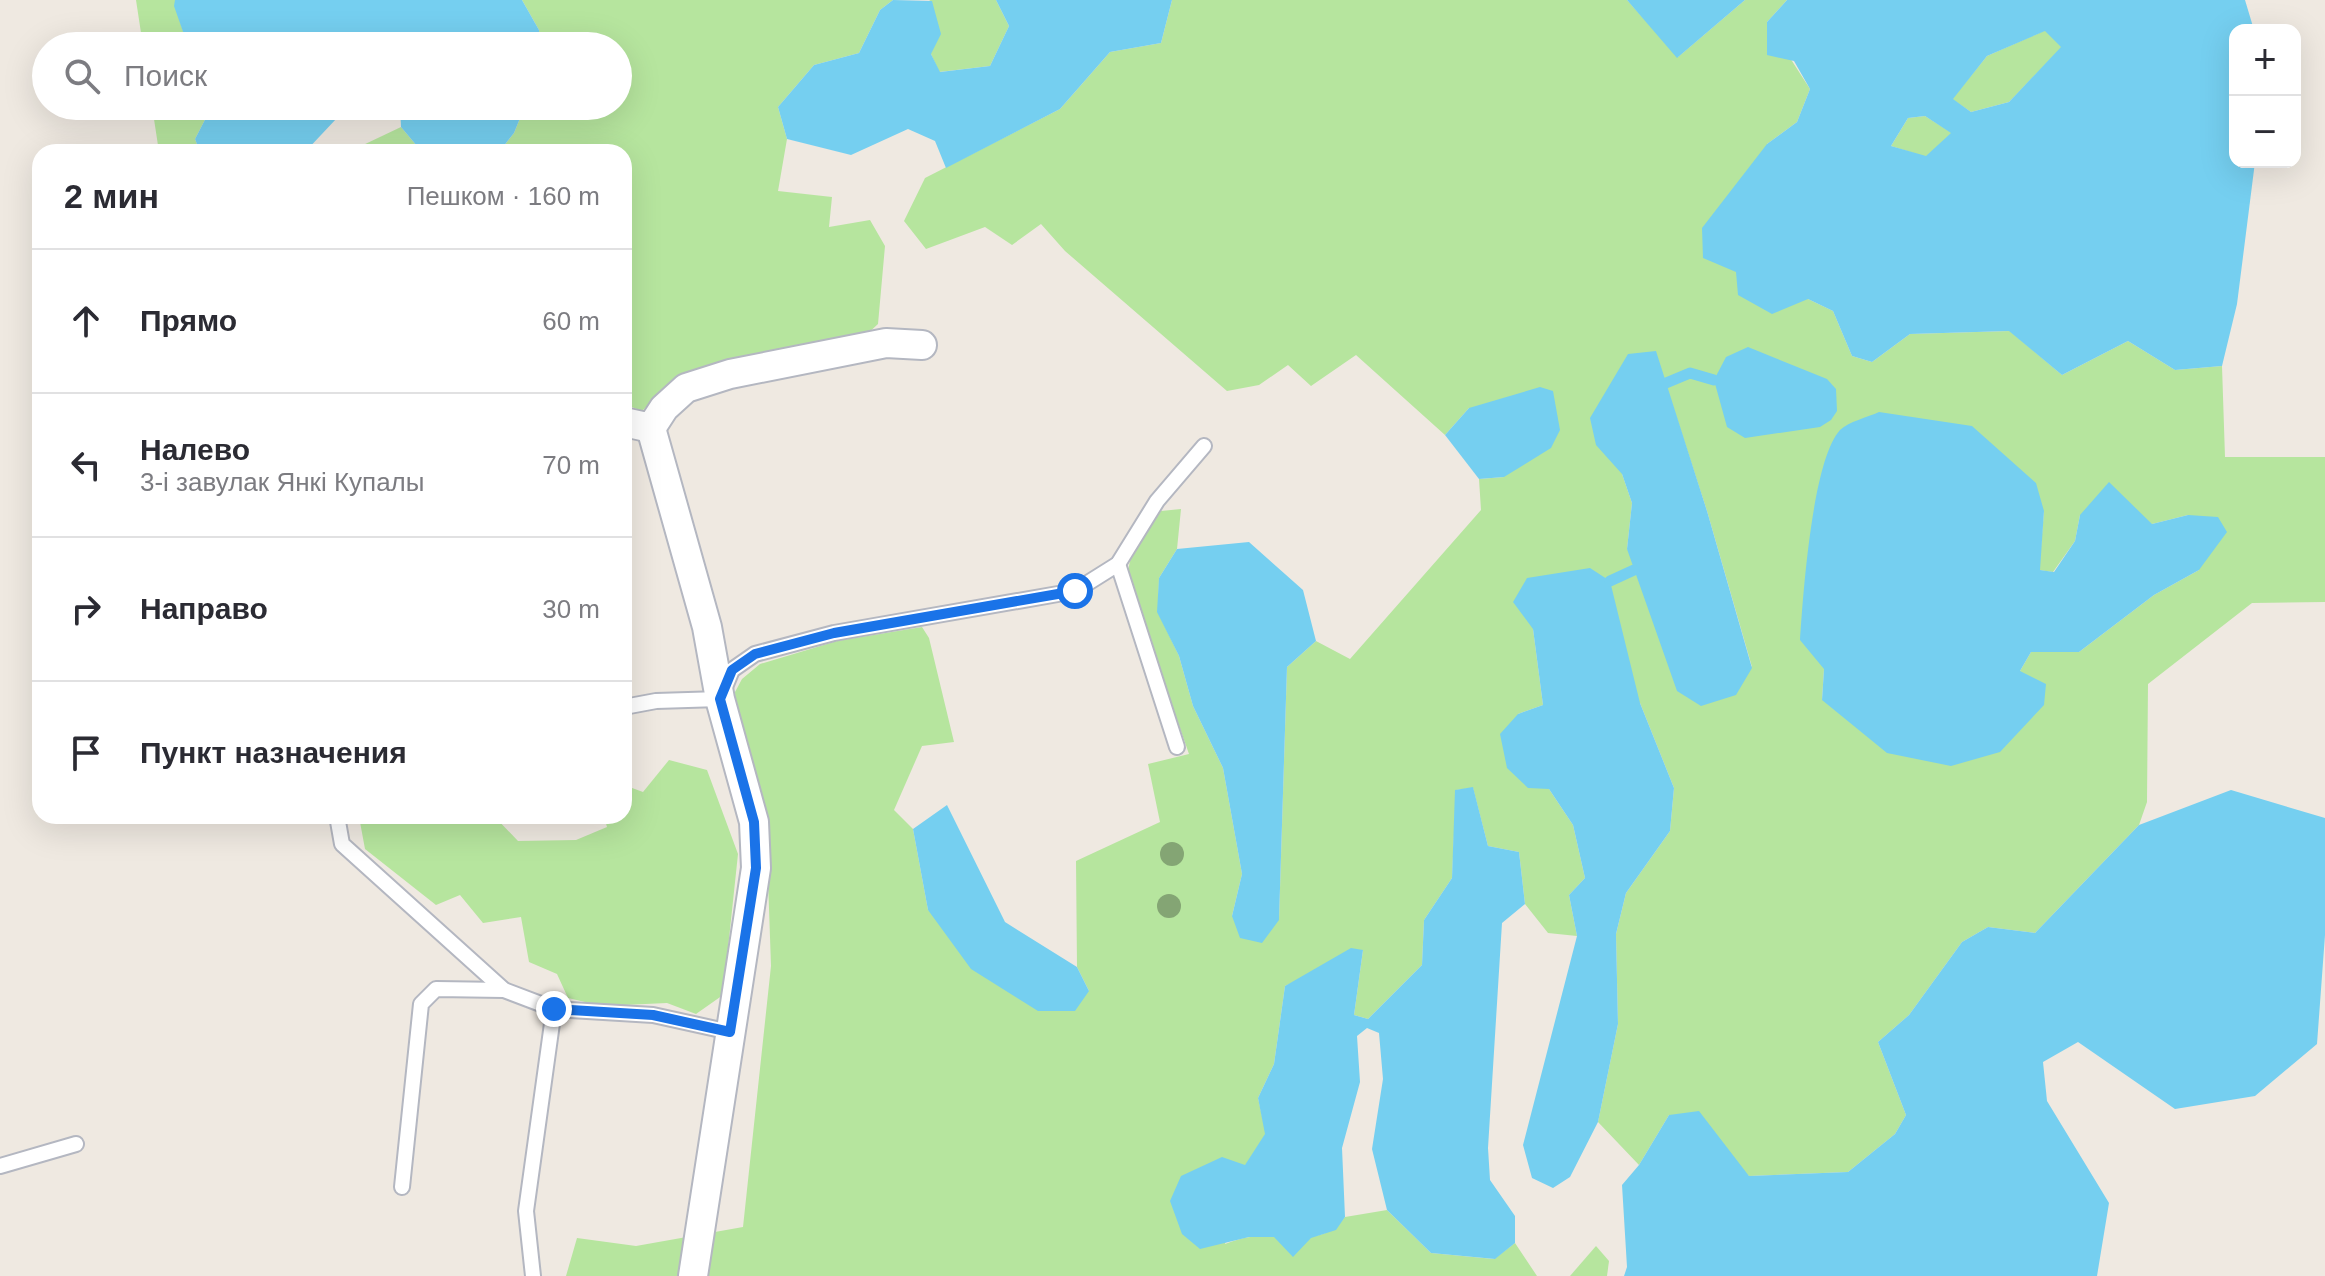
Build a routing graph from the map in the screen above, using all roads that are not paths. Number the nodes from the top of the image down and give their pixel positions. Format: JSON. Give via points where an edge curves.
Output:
{"nodes":[{"id":1,"x":922,"y":345,"type":"dead end"},
{"id":2,"x":638,"y":425,"type":"edge"},
{"id":3,"x":1204,"y":446,"type":"dead end"},
{"id":4,"x":1118,"y":564,"type":"junction"},
{"id":5,"x":720,"y":699,"type":"junction"},
{"id":6,"x":632,"y":706,"type":"edge"},
{"id":7,"x":1177,"y":747,"type":"dead end"},
{"id":8,"x":338,"y":824,"type":"edge"},
{"id":9,"x":504,"y":990,"type":"junction"},
{"id":10,"x":554,"y":1009,"type":"junction"},
{"id":11,"x":730,"y":1032,"type":"junction"},
{"id":12,"x":76,"y":1144,"type":"dead end"},
{"id":13,"x":0,"y":1166,"type":"edge"},
{"id":14,"x":402,"y":1187,"type":"dead end"},
{"id":15,"x":533,"y":1276,"type":"edge"},
{"id":16,"x":693,"y":1276,"type":"edge"}],
"edges":[{"from":1,"to":2,"type":"street","via":[[886,343],[730,374],[686,388]]},
{"from":2,"to":5,"type":"street","via":[[707,627]]},
{"from":3,"to":4,"type":"lane","via":[[1157,501]]},
{"from":4,"to":5,"type":"lane","via":[[1075,591],[834,633],[755,654],[732,670]]},
{"from":4,"to":7,"type":"lane"},
{"from":5,"to":6,"type":"lane"},
{"from":5,"to":11,"type":"street","via":[[754,822],[756,868]]},
{"from":8,"to":9,"type":"lane","via":[[342,844]]},
{"from":9,"to":10,"type":"lane"},
{"from":9,"to":14,"type":"lane","via":[[436,989],[421,1004]]},
{"from":10,"to":11,"type":"lane","via":[[653,1015]]},
{"from":10,"to":15,"type":"lane","via":[[526,1211]]},
{"from":11,"to":16,"type":"street"},
{"from":12,"to":13,"type":"lane"}]}
